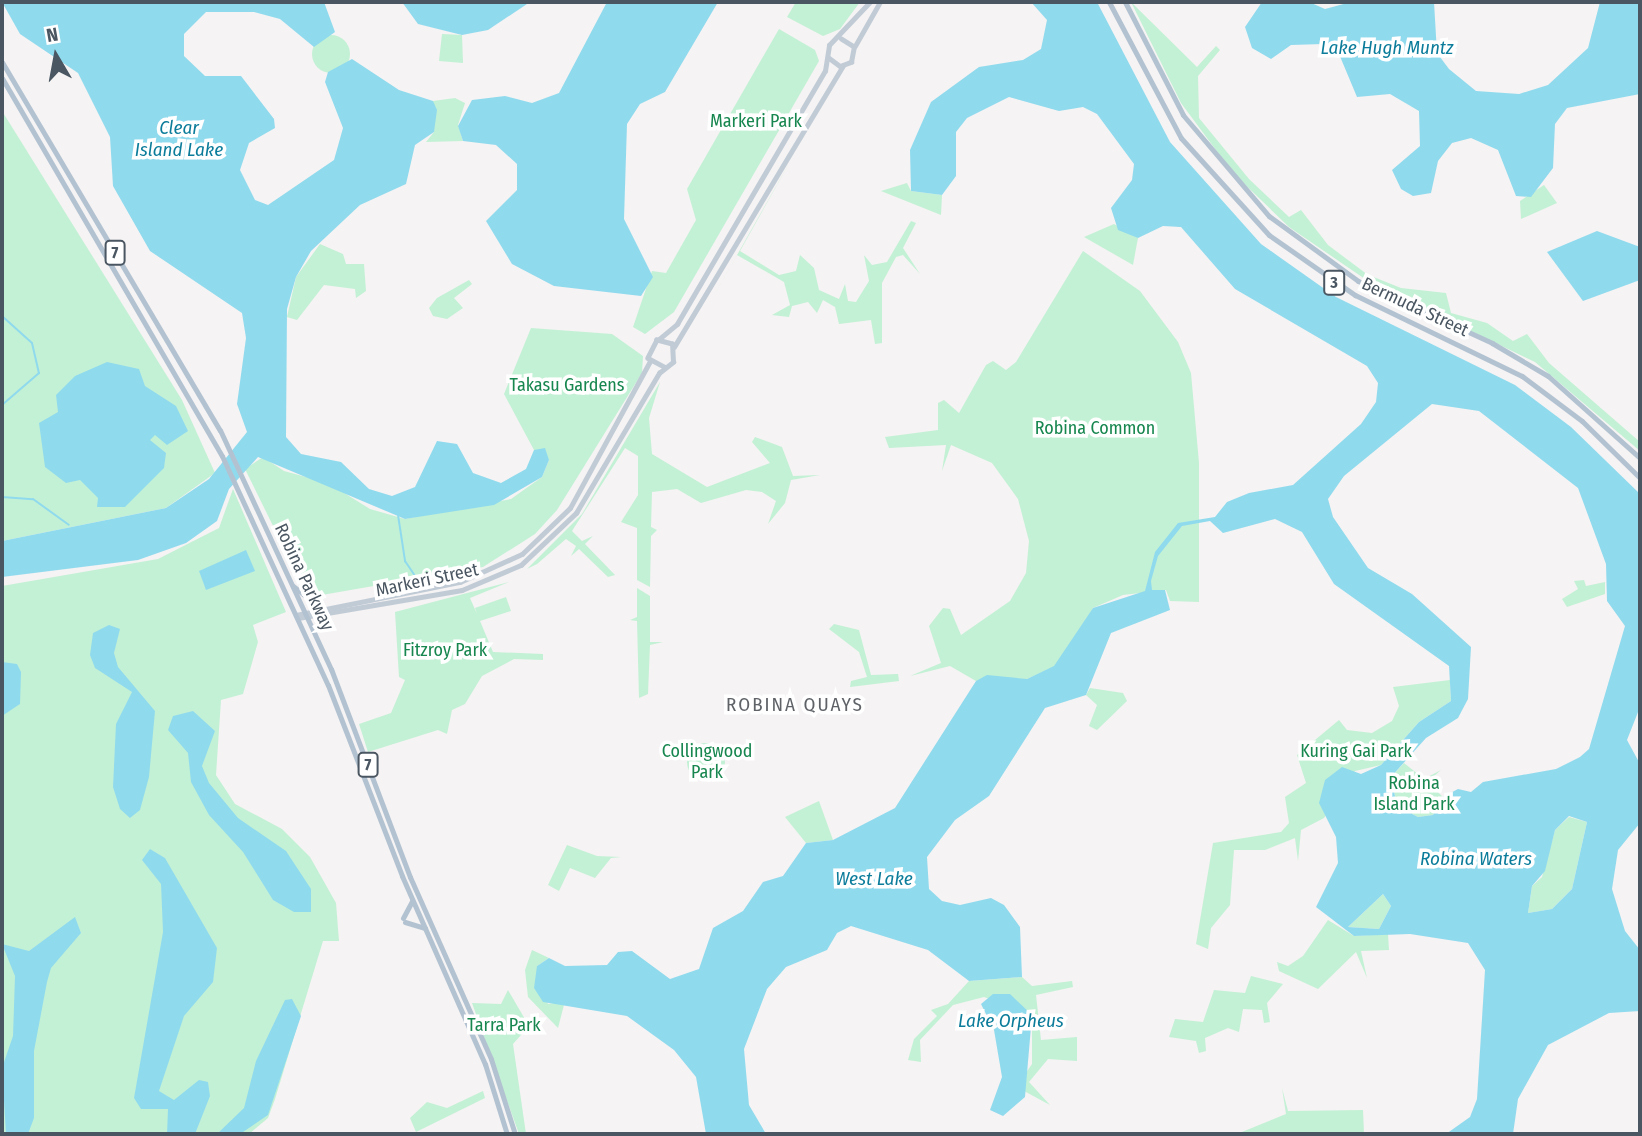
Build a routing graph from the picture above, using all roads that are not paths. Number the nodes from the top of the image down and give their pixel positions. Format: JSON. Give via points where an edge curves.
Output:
{"nodes":[{"id":1,"x":870,"y":2,"type":"edge"},
{"id":2,"x":880,"y":2,"type":"edge"},
{"id":3,"x":1109,"y":2,"type":"edge"},
{"id":4,"x":1125,"y":2,"type":"edge"},
{"id":5,"x":840,"y":38,"type":"junction"},
{"id":6,"x":854,"y":47,"type":"junction"},
{"id":7,"x":828,"y":56,"type":"junction"},
{"id":8,"x":2,"y":62,"type":"edge"},
{"id":9,"x":843,"y":66,"type":"junction"},
{"id":10,"x":2,"y":78,"type":"edge"},
{"id":11,"x":657,"y":340,"type":"junction"},
{"id":12,"x":674,"y":348,"type":"junction"},
{"id":13,"x":650,"y":361,"type":"junction"},
{"id":14,"x":665,"y":367,"type":"junction"},
{"id":15,"x":1640,"y":458,"type":"edge"},
{"id":16,"x":1640,"y":478,"type":"edge"},
{"id":17,"x":293,"y":586,"type":"junction"},
{"id":18,"x":318,"y":606,"type":"junction"},
{"id":19,"x":326,"y":613,"type":"junction"},
{"id":20,"x":305,"y":614,"type":"junction"},
{"id":21,"x":297,"y":616,"type":"junction"},
{"id":22,"x":314,"y":632,"type":"junction"},
{"id":23,"x":412,"y":901,"type":"junction"},
{"id":24,"x":425,"y":929,"type":"junction"},
{"id":25,"x":507,"y":1134,"type":"edge"},
{"id":26,"x":515,"y":1134,"type":"edge"}],
"edges":[{"from":1,"to":5,"type":"main road"},
{"from":2,"to":6,"type":"main road"},
{"from":3,"to":16,"type":"main road","name":"Bermuda Street","number":"3","via":[[1181,138],[1262,229],[1355,295],[1522,376],[1582,421]]},
{"from":4,"to":15,"type":"main road","name":"Bermuda Street","number":"3","via":[[1183,115],[1269,216],[1358,281],[1492,342],[1548,376]]},
{"from":5,"to":6,"type":"main road"},
{"from":5,"to":7,"type":"main road","via":[[830,45]]},
{"from":6,"to":9,"type":"main road","via":[[854,58]]},
{"from":7,"to":9,"type":"main road"},
{"from":7,"to":11,"type":"main road","via":[[825,71],[677,324]]},
{"from":8,"to":17,"type":"main road","name":"Robina Parkway","number":"7","via":[[227,446]]},
{"from":9,"to":12,"type":"main road"},
{"from":10,"to":21,"type":"main road","name":"Robina Parkway","number":"7","via":[[222,456]]},
{"from":11,"to":12,"type":"main road"},
{"from":11,"to":13,"type":"main road","via":[[648,351]]},
{"from":12,"to":14,"type":"main road","via":[[674,359]]},
{"from":13,"to":14,"type":"main road"},
{"from":13,"to":18,"type":"main road","name":"Markeri Street","via":[[570,508],[522,554],[460,582]]},
{"from":14,"to":19,"type":"main road","name":"Markeri Street","via":[[576,513],[535,555],[462,590]]},
{"from":17,"to":18,"type":"main road"},
{"from":17,"to":20,"type":"main road","name":"Robina Parkway","number":"7"},
{"from":18,"to":20,"type":"main road","name":"Markeri Street"},
{"from":19,"to":20,"type":"main road","name":"Markeri Street"},
{"from":19,"to":22,"type":"main road"},
{"from":20,"to":21,"type":"main road","name":"Markeri Street"},
{"from":20,"to":22,"type":"main road","name":"Robina Parkway","number":"7"},
{"from":21,"to":23,"type":"main road","name":"Robina Parkway","number":"7"},
{"from":22,"to":26,"type":"main road","name":"Robina Parkway","number":"7","via":[[406,866],[489,1052]]},
{"from":23,"to":24,"type":"main road","name":"Robina Parkway","number":"7"},
{"from":23,"to":24,"type":"main road","via":[[404,920]]},
{"from":24,"to":25,"type":"main road","name":"Robina Parkway","number":"7","via":[[482,1057]]}]}
